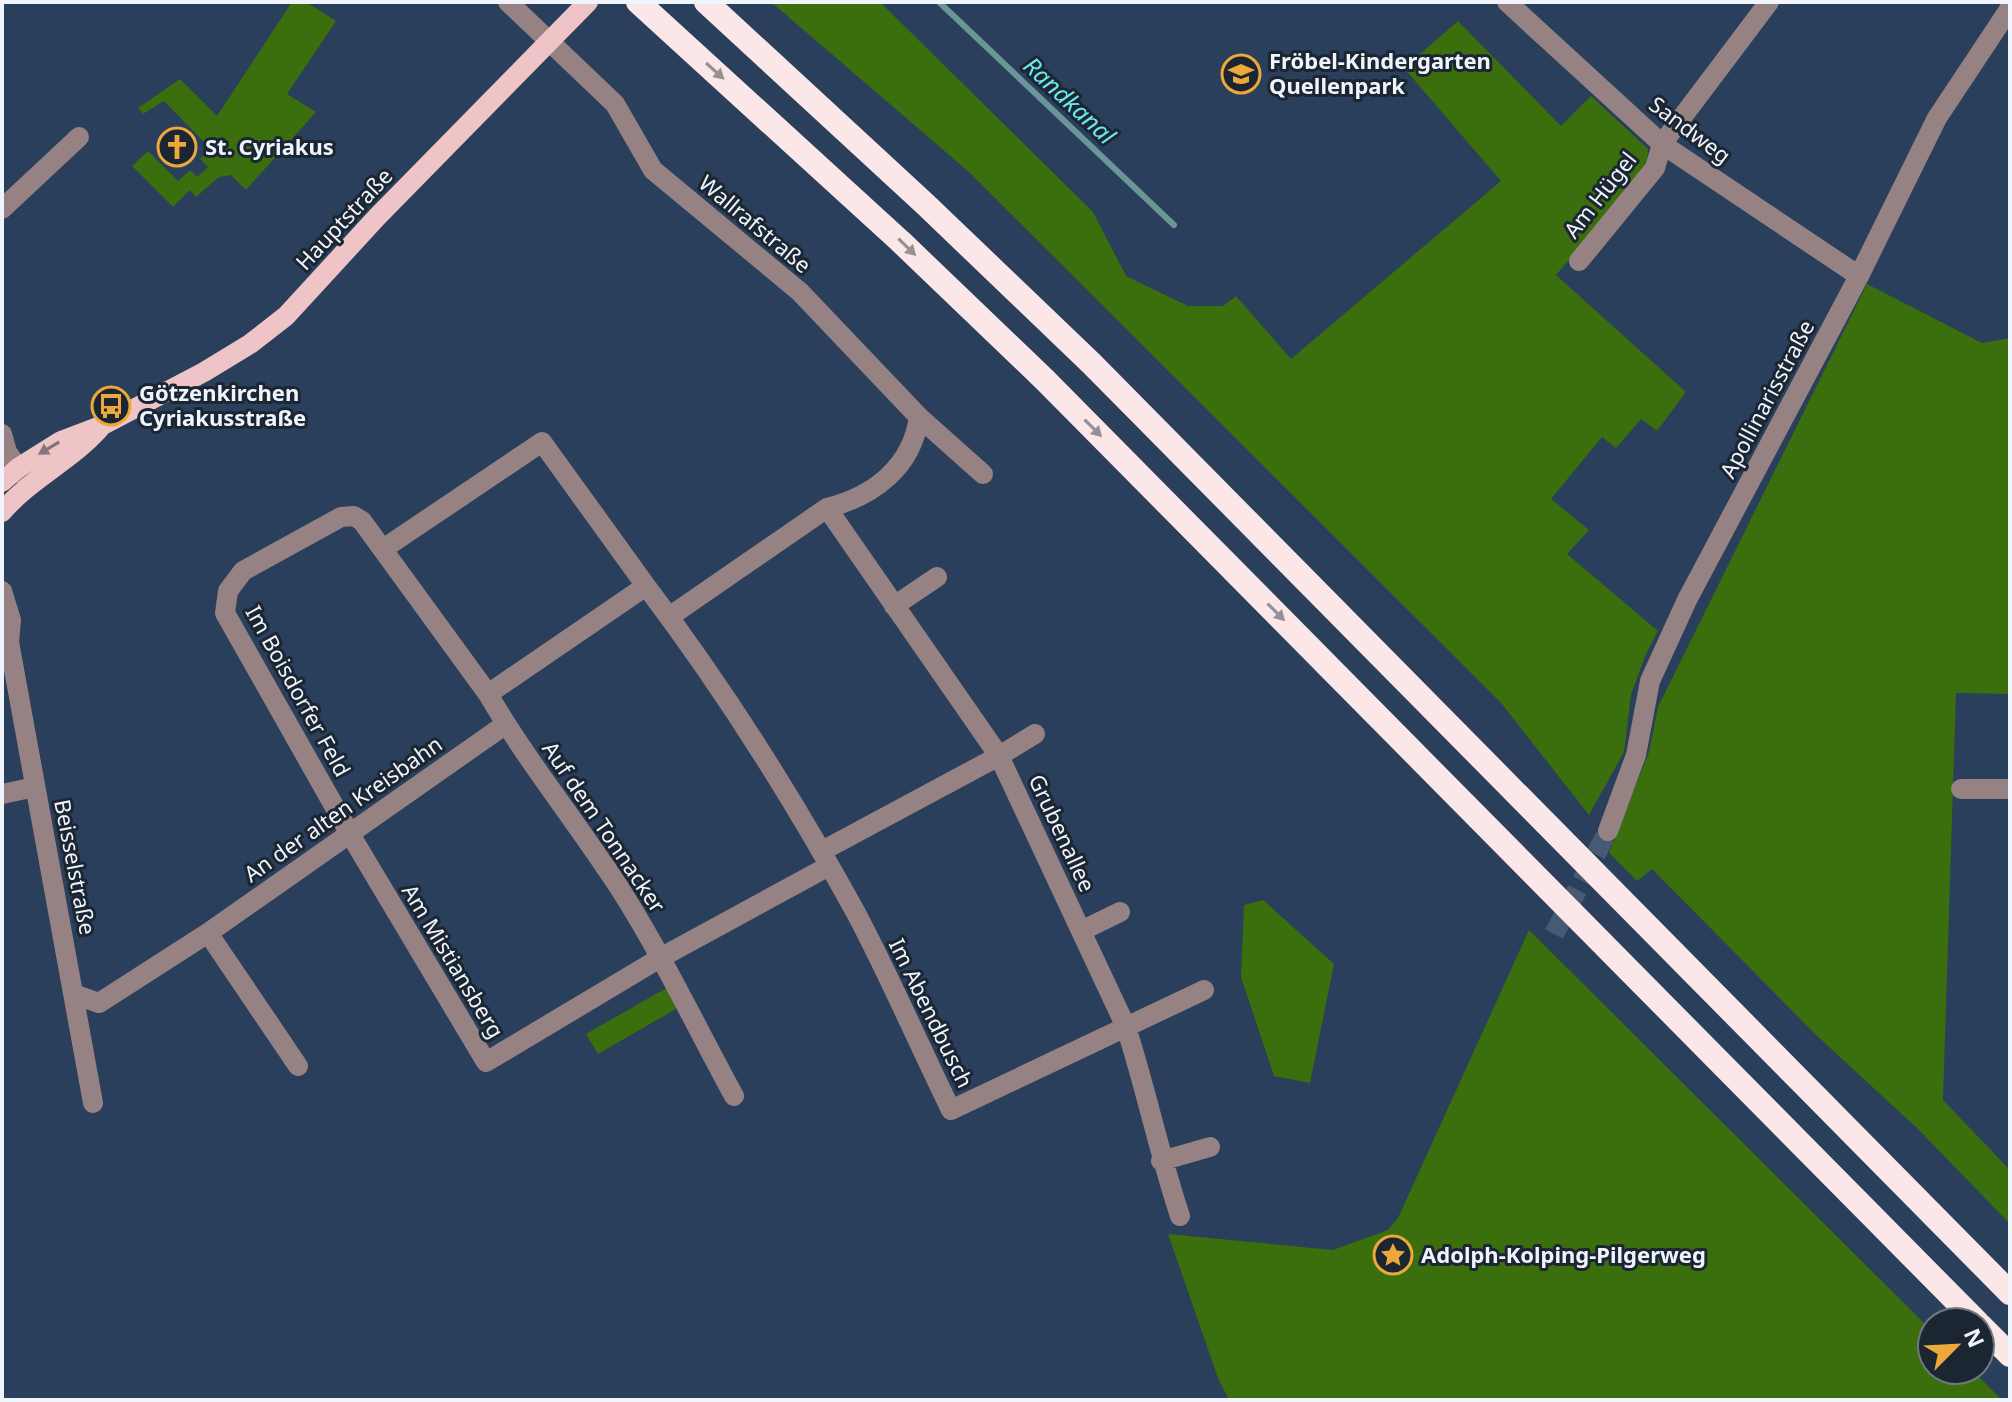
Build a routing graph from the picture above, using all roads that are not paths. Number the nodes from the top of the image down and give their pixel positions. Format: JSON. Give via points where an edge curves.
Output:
{"nodes":[{"id":1,"x":508,"y":2,"type":"edge"},
{"id":2,"x":588,"y":2,"type":"edge"},
{"id":3,"x":638,"y":2,"type":"edge"},
{"id":4,"x":706,"y":2,"type":"edge"},
{"id":5,"x":1507,"y":2,"type":"edge"},
{"id":6,"x":1769,"y":2,"type":"edge"},
{"id":7,"x":2010,"y":8,"type":"edge"},
{"id":8,"x":550,"y":40,"type":"junction"},
{"id":9,"x":79,"y":137,"type":"dead end"},
{"id":10,"x":1662,"y":144,"type":"junction"},
{"id":11,"x":2,"y":209,"type":"edge"},
{"id":12,"x":1579,"y":261,"type":"dead end"},
{"id":13,"x":1859,"y":276,"type":"junction"},
{"id":14,"x":919,"y":417,"type":"junction"},
{"id":15,"x":2,"y":434,"type":"edge"},
{"id":16,"x":983,"y":474,"type":"dead end"},
{"id":17,"x":24,"y":476,"type":"junction"},
{"id":18,"x":2,"y":482,"type":"edge"},
{"id":19,"x":827,"y":508,"type":"junction"},
{"id":20,"x":2,"y":512,"type":"edge"},
{"id":21,"x":383,"y":549,"type":"junction"},
{"id":22,"x":937,"y":577,"type":"dead end"},
{"id":23,"x":646,"y":586,"type":"junction"},
{"id":24,"x":2,"y":591,"type":"edge"},
{"id":25,"x":894,"y":606,"type":"junction"},
{"id":26,"x":669,"y":617,"type":"junction"},
{"id":27,"x":6,"y":635,"type":"edge"},
{"id":28,"x":488,"y":694,"type":"junction"},
{"id":29,"x":506,"y":724,"type":"junction"},
{"id":30,"x":1035,"y":734,"type":"dead end"},
{"id":31,"x":999,"y":756,"type":"junction"},
{"id":32,"x":35,"y":787,"type":"junction"},
{"id":33,"x":1961,"y":789,"type":"dead end"},
{"id":34,"x":2010,"y":789,"type":"edge"},
{"id":35,"x":2,"y":794,"type":"edge"},
{"id":36,"x":1608,"y":831,"type":"tunnel mouth"},
{"id":37,"x":350,"y":834,"type":"junction"},
{"id":38,"x":825,"y":859,"type":"junction"},
{"id":39,"x":1120,"y":912,"type":"dead end"},
{"id":40,"x":1081,"y":931,"type":"junction"},
{"id":41,"x":208,"y":933,"type":"junction"},
{"id":42,"x":660,"y":958,"type":"junction"},
{"id":43,"x":1204,"y":990,"type":"dead end"},
{"id":44,"x":76,"y":995,"type":"junction"},
{"id":45,"x":1126,"y":1027,"type":"junction"},
{"id":46,"x":298,"y":1066,"type":"dead end"},
{"id":47,"x":734,"y":1096,"type":"dead end"},
{"id":48,"x":93,"y":1103,"type":"dead end"},
{"id":49,"x":1210,"y":1147,"type":"dead end"},
{"id":50,"x":1161,"y":1161,"type":"junction"},
{"id":51,"x":1180,"y":1216,"type":"dead end"},
{"id":52,"x":2010,"y":1293,"type":"edge"},
{"id":53,"x":1962,"y":1306,"type":"edge"},
{"id":54,"x":1996,"y":1341,"type":"edge"},
{"id":55,"x":2010,"y":1355,"type":"edge"}],
"edges":[{"from":1,"to":8,"type":"street","name":"Wallrafstraße"},
{"from":2,"to":8,"type":"main road","name":"Hauptstraße"},
{"from":3,"to":53,"type":"highway","one_way":true,"via":[[890,230],[1045,380]]},
{"from":4,"to":52,"type":"highway","via":[[1103,375]]},
{"from":5,"to":10,"type":"street","name":"Sandweg"},
{"from":6,"to":10,"type":"street","name":"Am Hügel"},
{"from":7,"to":13,"type":"street","name":"Apollinarisstraße","via":[[1937,118]]},
{"from":8,"to":14,"type":"street","name":"Wallrafstraße","via":[[615,104],[653,170],[800,292]]},
{"from":8,"to":17,"type":"main road","name":"Hauptstraße","via":[[286,316],[204,372],[103,425],[80,450]]},
{"from":9,"to":11,"type":"street"},
{"from":10,"to":12,"type":"street","name":"Am Hügel","via":[[1655,168]]},
{"from":10,"to":13,"type":"street","name":"Sandweg"},
{"from":13,"to":36,"type":"street","name":"Apollinarisstraße","via":[[1680,613],[1650,681],[1636,755]]},
{"from":14,"to":16,"type":"street","name":"Wallrafstraße"},
{"from":14,"to":19,"type":"street","via":[[916,437],[903,461],[882,482],[854,501]]},
{"from":15,"to":17,"type":"street"},
{"from":17,"to":18,"type":"main road","name":"Hauptstraße"},
{"from":17,"to":20,"type":"main road","name":"Hauptstraße"},
{"from":19,"to":25,"type":"street","name":"Grubenallee"},
{"from":19,"to":26,"type":"street"},
{"from":21,"to":23,"type":"street","via":[[542,442]]},
{"from":21,"to":28,"type":"street","name":"Im Boisdorfer Feld"},
{"from":21,"to":37,"type":"street","name":"Im Boisdorfer Feld","via":[[362,521],[341,517],[243,571],[228,591],[225,613]]},
{"from":22,"to":25,"type":"street"},
{"from":23,"to":26,"type":"street"},
{"from":23,"to":28,"type":"street"},
{"from":24,"to":27,"type":"street","name":"Beisselstraße","via":[[11,620]]},
{"from":25,"to":31,"type":"street","name":"Grubenallee"},
{"from":26,"to":38,"type":"street","name":"Im Abendbusch","via":[[783,786]]},
{"from":27,"to":32,"type":"street","name":"Beisselstraße"},
{"from":28,"to":29,"type":"street","name":"Im Boisdorfer Feld"},
{"from":29,"to":37,"type":"street","name":"An der alten Kreisbahn"},
{"from":29,"to":42,"type":"street","name":"Auf dem Tonnacker","via":[[622,892]]},
{"from":30,"to":31,"type":"street"},
{"from":31,"to":38,"type":"street"},
{"from":31,"to":40,"type":"street","name":"Grubenallee"},
{"from":32,"to":35,"type":"street"},
{"from":32,"to":44,"type":"street","name":"Beisselstraße"},
{"from":33,"to":34,"type":"street"},
{"from":37,"to":41,"type":"street","name":"An der alten Kreisbahn"},
{"from":37,"to":42,"type":"street","name":"Am Mistiansberg","via":[[486,1062]]},
{"from":38,"to":42,"type":"street"},
{"from":38,"to":45,"type":"street","name":"Im Abendbusch","via":[[951,1110]]},
{"from":39,"to":40,"type":"street"},
{"from":40,"to":45,"type":"street","name":"Grubenallee"},
{"from":41,"to":44,"type":"street","name":"An der alten Kreisbahn","via":[[99,1003]]},
{"from":41,"to":46,"type":"street"},
{"from":42,"to":47,"type":"street","name":"Auf dem Tonnacker"},
{"from":43,"to":45,"type":"street"},
{"from":44,"to":48,"type":"street","name":"Beisselstraße"},
{"from":45,"to":50,"type":"street","name":"Grubenallee"},
{"from":49,"to":50,"type":"street"},
{"from":50,"to":51,"type":"street","name":"Grubenallee"},
{"from":54,"to":55,"type":"highway"}]}
